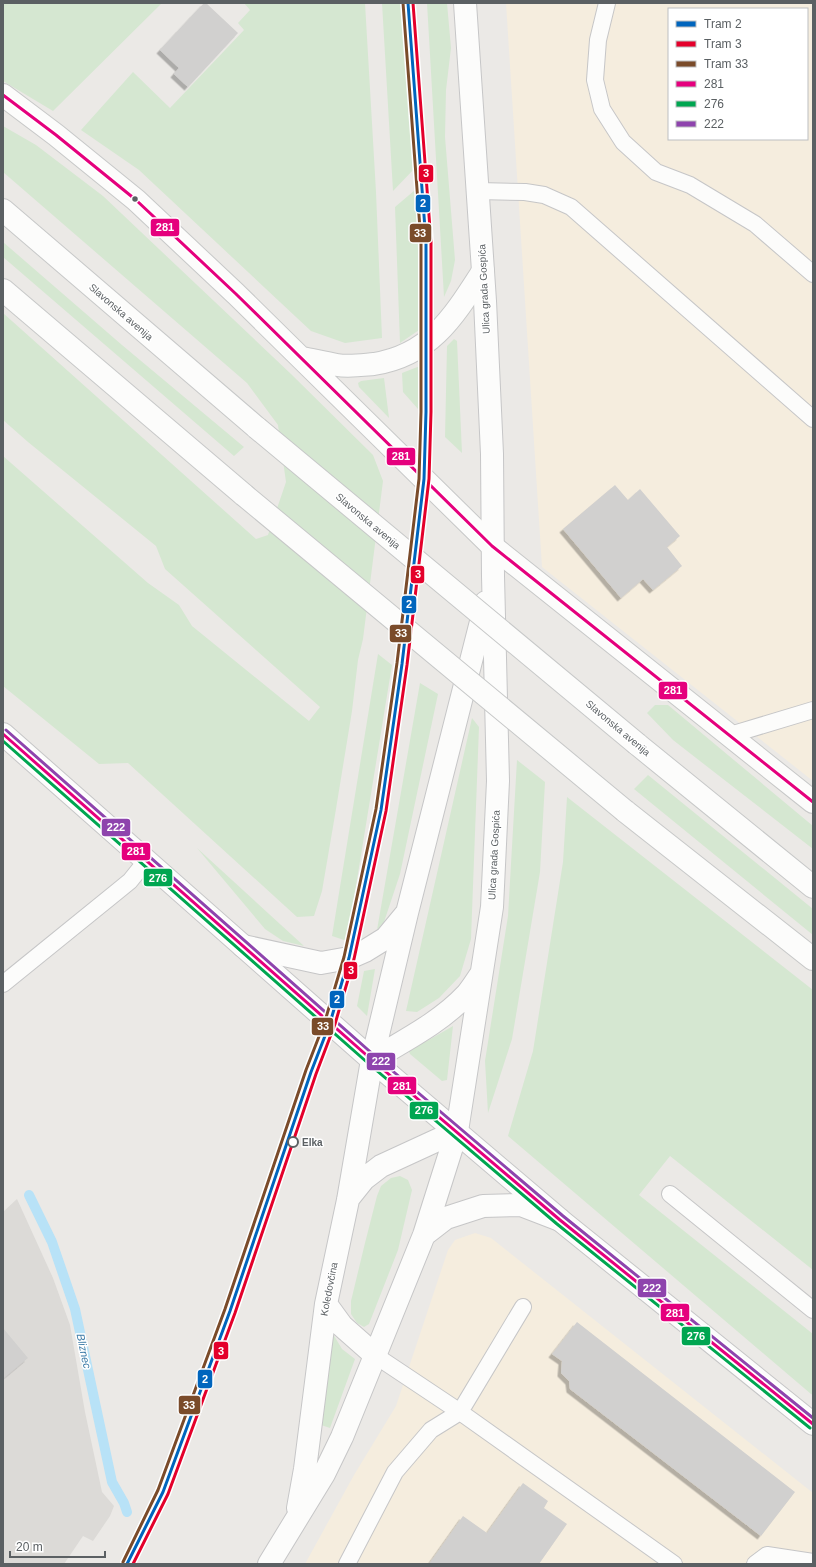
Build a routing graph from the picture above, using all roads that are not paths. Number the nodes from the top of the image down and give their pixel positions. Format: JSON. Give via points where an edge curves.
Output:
{"nodes":[{"id":1,"x":465,"y":3,"type":"edge"},
{"id":2,"x":607,"y":3,"type":"edge"},
{"id":3,"x":3,"y":95,"type":"edge"},
{"id":4,"x":478,"y":191,"type":"junction"},
{"id":5,"x":3,"y":210,"type":"edge"},
{"id":6,"x":483,"y":271,"type":"junction"},
{"id":7,"x":813,"y":274,"type":"edge"},
{"id":8,"x":3,"y":290,"type":"edge"},
{"id":9,"x":302,"y":358,"type":"junction"},
{"id":10,"x":813,"y":419,"type":"edge"},
{"id":11,"x":492,"y":546,"type":"junction"},
{"id":12,"x":493,"y":576,"type":"junction"},
{"id":13,"x":813,"y":710,"type":"edge"},
{"id":14,"x":3,"y":734,"type":"edge"},
{"id":15,"x":730,"y":735,"type":"junction"},
{"id":16,"x":813,"y":802,"type":"edge"},
{"id":17,"x":146,"y":861,"type":"junction"},
{"id":18,"x":813,"y":887,"type":"edge"},
{"id":19,"x":407,"y":913,"type":"junction"},
{"id":20,"x":244,"y":946,"type":"junction"},
{"id":21,"x":813,"y":959,"type":"edge"},
{"id":22,"x":482,"y":973,"type":"junction"},
{"id":23,"x":3,"y":984,"type":"edge"},
{"id":24,"x":372,"y":1060,"type":"junction"},
{"id":25,"x":456,"y":1131,"type":"junction"},
{"id":26,"x":670,"y":1194,"type":"dead end"},
{"id":27,"x":348,"y":1200,"type":"junction"},
{"id":28,"x":560,"y":1220,"type":"junction"},
{"id":29,"x":424,"y":1235,"type":"junction"},
{"id":30,"x":326,"y":1304,"type":"junction"},
{"id":31,"x":523,"y":1307,"type":"dead end"},
{"id":32,"x":813,"y":1310,"type":"edge"},
{"id":33,"x":376,"y":1356,"type":"junction"},
{"id":34,"x":460,"y":1412,"type":"junction"},
{"id":35,"x":813,"y":1424,"type":"edge"},
{"id":36,"x":296,"y":1519,"type":"junction"},
{"id":37,"x":813,"y":1562,"type":"edge"},
{"id":38,"x":269,"y":1564,"type":"edge"},
{"id":39,"x":348,"y":1564,"type":"edge"},
{"id":40,"x":674,"y":1564,"type":"edge"},
{"id":41,"x":755,"y":1564,"type":"edge"}],
"edges":[{"from":1,"to":4,"type":"street","name":"Ulica grada Gospića"},
{"from":2,"to":7,"type":"lane","via":[[598,40],[595,80],[602,109],[623,142],[656,172],[690,185],[755,224]]},
{"from":3,"to":9,"type":"street","via":[[136,200]]},
{"from":4,"to":6,"type":"street","name":"Ulica grada Gospića"},
{"from":4,"to":10,"type":"lane","via":[[544,195],[571,207]]},
{"from":5,"to":18,"type":"street","name":"Slavonska avenija","bridge":true,"via":[[256,428]]},
{"from":6,"to":9,"type":"street","via":[[462,304],[442,327],[427,343],[407,355],[385,362],[362,365],[339,365]]},
{"from":6,"to":11,"type":"street","name":"Ulica grada Gospića","via":[[492,454]]},
{"from":8,"to":21,"type":"street","bridge":true,"via":[[244,495],[625,811]]},
{"from":9,"to":11,"type":"street"},
{"from":11,"to":12,"type":"street","name":"Ulica grada Gospića"},
{"from":11,"to":15,"type":"street"},
{"from":12,"to":19,"type":"street","name":"Ulica grada Gospića"},
{"from":12,"to":22,"type":"street","name":"Ulica grada Gospića","via":[[498,781],[492,907]]},
{"from":13,"to":15,"type":"lane"},
{"from":14,"to":17,"type":"street"},
{"from":15,"to":16,"type":"street"},
{"from":17,"to":20,"type":"street"},
{"from":17,"to":23,"type":"lane","via":[[130,881]]},
{"from":19,"to":20,"type":"street","via":[[386,938],[349,958],[321,963]]},
{"from":19,"to":24,"type":"street","name":"Ulica grada Gospića"},
{"from":20,"to":24,"type":"street"},
{"from":22,"to":24,"type":"street","via":[[467,994],[447,1012],[426,1028]]},
{"from":22,"to":25,"type":"street","name":"Ulica grada Gospića"},
{"from":24,"to":25,"type":"street"},
{"from":24,"to":27,"type":"street","name":"Koledovčina"},
{"from":25,"to":27,"type":"street","via":[[381,1166],[364,1179]]},
{"from":25,"to":28,"type":"street"},
{"from":25,"to":29,"type":"street","name":"Koledovčina"},
{"from":26,"to":32,"type":"lane"},
{"from":27,"to":30,"type":"street","name":"Koledovčina"},
{"from":28,"to":29,"type":"street","via":[[521,1205],[483,1206],[446,1218]]},
{"from":28,"to":35,"type":"street"},
{"from":29,"to":33,"type":"street","name":"Koledovčina"},
{"from":30,"to":33,"type":"street","via":[[342,1326]]},
{"from":30,"to":36,"type":"street","name":"Koledovčina","via":[[305,1469]]},
{"from":31,"to":34,"type":"lane"},
{"from":33,"to":34,"type":"lane"},
{"from":33,"to":36,"type":"street","name":"Koledovčina","via":[[333,1456]]},
{"from":34,"to":39,"type":"lane","via":[[431,1430],[395,1472]]},
{"from":34,"to":40,"type":"lane"},
{"from":36,"to":38,"type":"street","name":"Koledovčina"},
{"from":37,"to":41,"type":"lane","via":[[768,1555]]}]}
